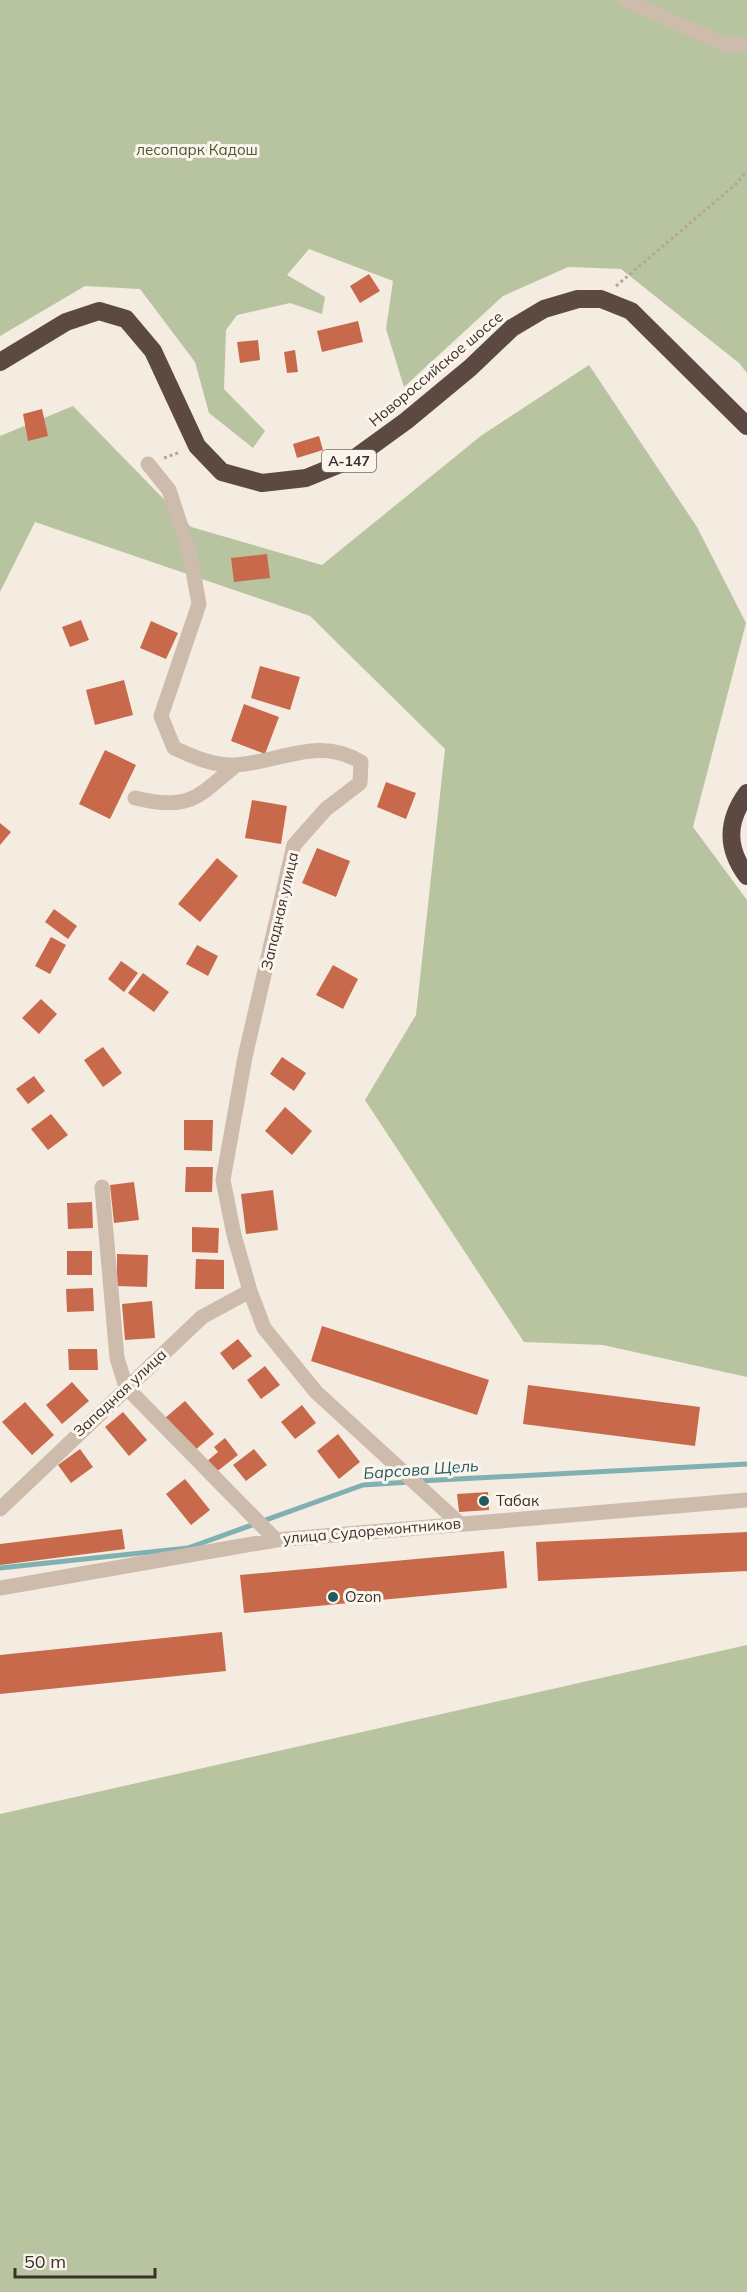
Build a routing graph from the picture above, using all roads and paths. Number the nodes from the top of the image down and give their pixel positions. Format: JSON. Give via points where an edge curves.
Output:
{"nodes":[{"id":1,"x":625,"y":0,"type":"edge"},
{"id":2,"x":747,"y":45,"type":"edge"},
{"id":3,"x":747,"y":171,"type":"edge"},
{"id":4,"x":601,"y":299,"type":"junction"},
{"id":5,"x":0,"y":362,"type":"edge"},
{"id":6,"x":747,"y":426,"type":"edge"},
{"id":7,"x":197,"y":446,"type":"junction"},
{"id":8,"x":148,"y":464,"type":"joint"},
{"id":9,"x":236,"y":765,"type":"junction"},
{"id":10,"x":747,"y":793,"type":"edge"},
{"id":11,"x":135,"y":798,"type":"dead end"},
{"id":12,"x":747,"y":876,"type":"edge"},
{"id":13,"x":102,"y":1187,"type":"dead end"},
{"id":14,"x":250,"y":1292,"type":"junction"},
{"id":15,"x":126,"y":1387,"type":"junction"},
{"id":16,"x":747,"y":1500,"type":"edge"},
{"id":17,"x":0,"y":1509,"type":"edge"},
{"id":18,"x":459,"y":1523,"type":"junction"},
{"id":19,"x":276,"y":1540,"type":"junction"},
{"id":20,"x":0,"y":1588,"type":"edge"}],
"edges":[{"from":1,"to":2,"type":"street","via":[[724,44]]},
{"from":3,"to":4,"type":"path"},
{"from":4,"to":6,"type":"highway","name":"Новороссийское шоссе","number":"А-147","via":[[631,312]]},
{"from":4,"to":7,"type":"highway","name":"Новороссийское шоссе","number":"А-147","via":[[578,299],[556,305],[520,323],[415,413],[355,458],[306,478],[262,483],[222,472]]},
{"from":5,"to":7,"type":"highway","name":"Новороссийское шоссе","number":"А-147","via":[[66,322],[99,311],[126,319],[153,351]]},
{"from":7,"to":8,"type":"path"},
{"from":8,"to":9,"type":"street","name":"Западная улица","via":[[169,490],[190,555],[199,604],[161,716],[174,748],[204,762]]},
{"from":9,"to":11,"type":"street","via":[[196,799],[165,806]]},
{"from":9,"to":14,"type":"street","name":"Западная улица","via":[[291,753],[322,752],[343,752],[362,762],[360,783],[326,809],[294,845],[245,1057],[224,1180]]},
{"from":10,"to":12,"type":"highway","via":[[729,836],[736,862]]},
{"from":13,"to":15,"type":"street","via":[[117,1358]]},
{"from":14,"to":15,"type":"street","name":"Западная улица","via":[[202,1317]]},
{"from":14,"to":18,"type":"street","name":"Западная улица","via":[[264,1328],[316,1392]]},
{"from":15,"to":17,"type":"street","name":"Западная улица"},
{"from":15,"to":19,"type":"street"},
{"from":16,"to":18,"type":"street","name":"улица Судоремонтников"},
{"from":18,"to":19,"type":"street","name":"улица Судоремонтников"},
{"from":19,"to":20,"type":"street","name":"улица Судоремонтников"}]}
